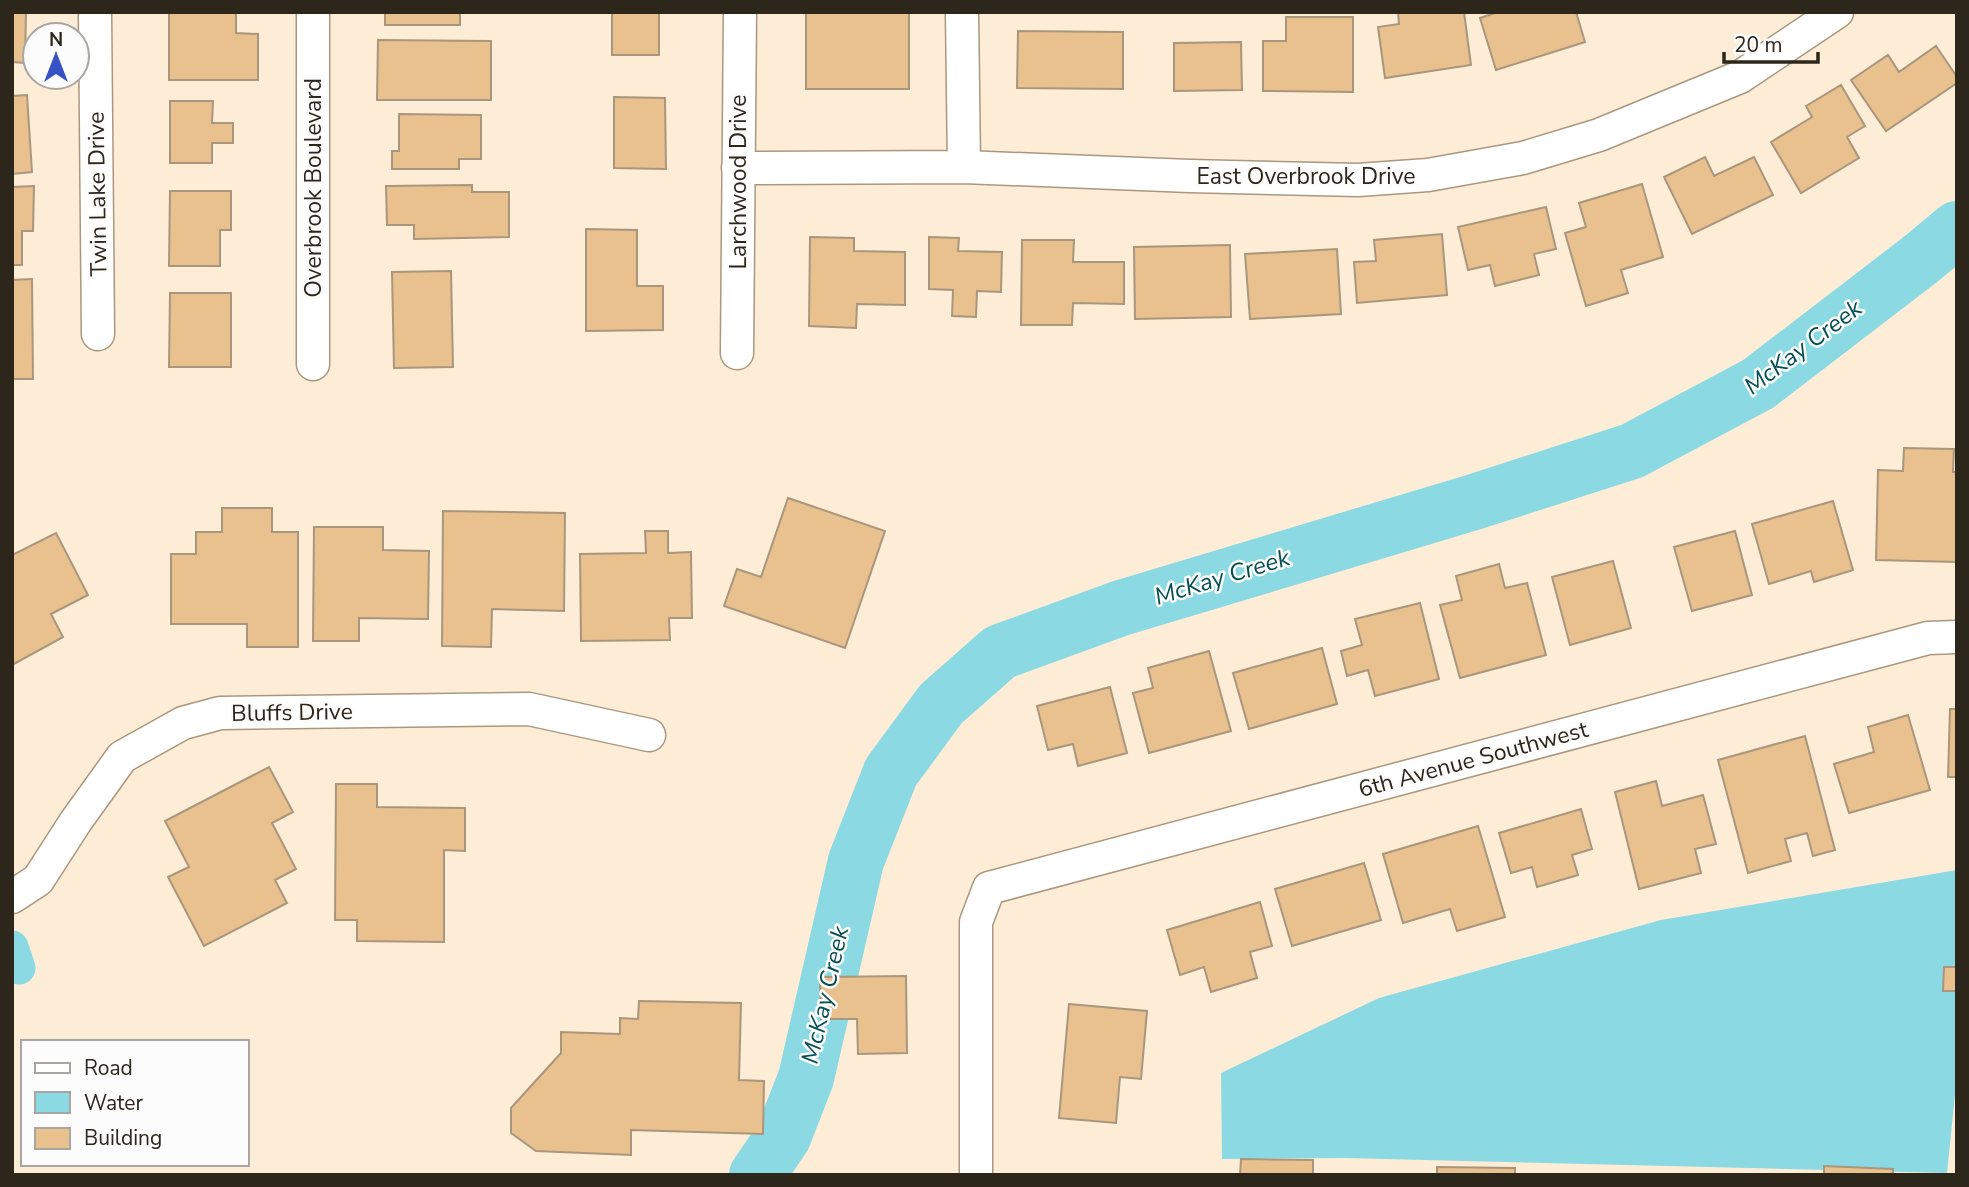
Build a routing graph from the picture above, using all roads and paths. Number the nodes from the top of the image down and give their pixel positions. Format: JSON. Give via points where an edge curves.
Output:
{"nodes":[{"id":1,"x":95,"y":12,"type":"edge"},
{"id":2,"x":313,"y":12,"type":"edge"},
{"id":3,"x":740,"y":12,"type":"edge"},
{"id":4,"x":961,"y":12,"type":"edge"},
{"id":5,"x":1837,"y":12,"type":"edge"},
{"id":6,"x":964,"y":167,"type":"junction"},
{"id":7,"x":738,"y":168,"type":"junction"},
{"id":8,"x":98,"y":334,"type":"dead end"},
{"id":9,"x":737,"y":353,"type":"dead end"},
{"id":10,"x":313,"y":364,"type":"dead end"},
{"id":11,"x":1957,"y":637,"type":"edge"},
{"id":12,"x":649,"y":735,"type":"dead end"},
{"id":13,"x":12,"y":897,"type":"edge"},
{"id":14,"x":976,"y":1175,"type":"edge"}],
"edges":[{"from":1,"to":8,"type":"street","name":"Twin Lake Drive"},
{"from":2,"to":10,"type":"street","name":"Overbrook Boulevard"},
{"from":3,"to":7,"type":"street","name":"Larchwood Drive"},
{"from":4,"to":6,"type":"street"},
{"from":5,"to":6,"type":"street","name":"East Overbrook Drive","via":[[1740,77],[1599,135],[1523,158],[1428,175],[1344,179]]},
{"from":6,"to":7,"type":"street","name":"East Overbrook Drive"},
{"from":7,"to":9,"type":"street","name":"Larchwood Drive"},
{"from":11,"to":14,"type":"street","name":"6th Avenue Southwest","via":[[1928,638],[989,888],[976,922]]},
{"from":12,"to":13,"type":"street","name":"Bluffs Drive","via":[[529,709],[220,713],[183,723],[122,757],[38,880]]}]}
